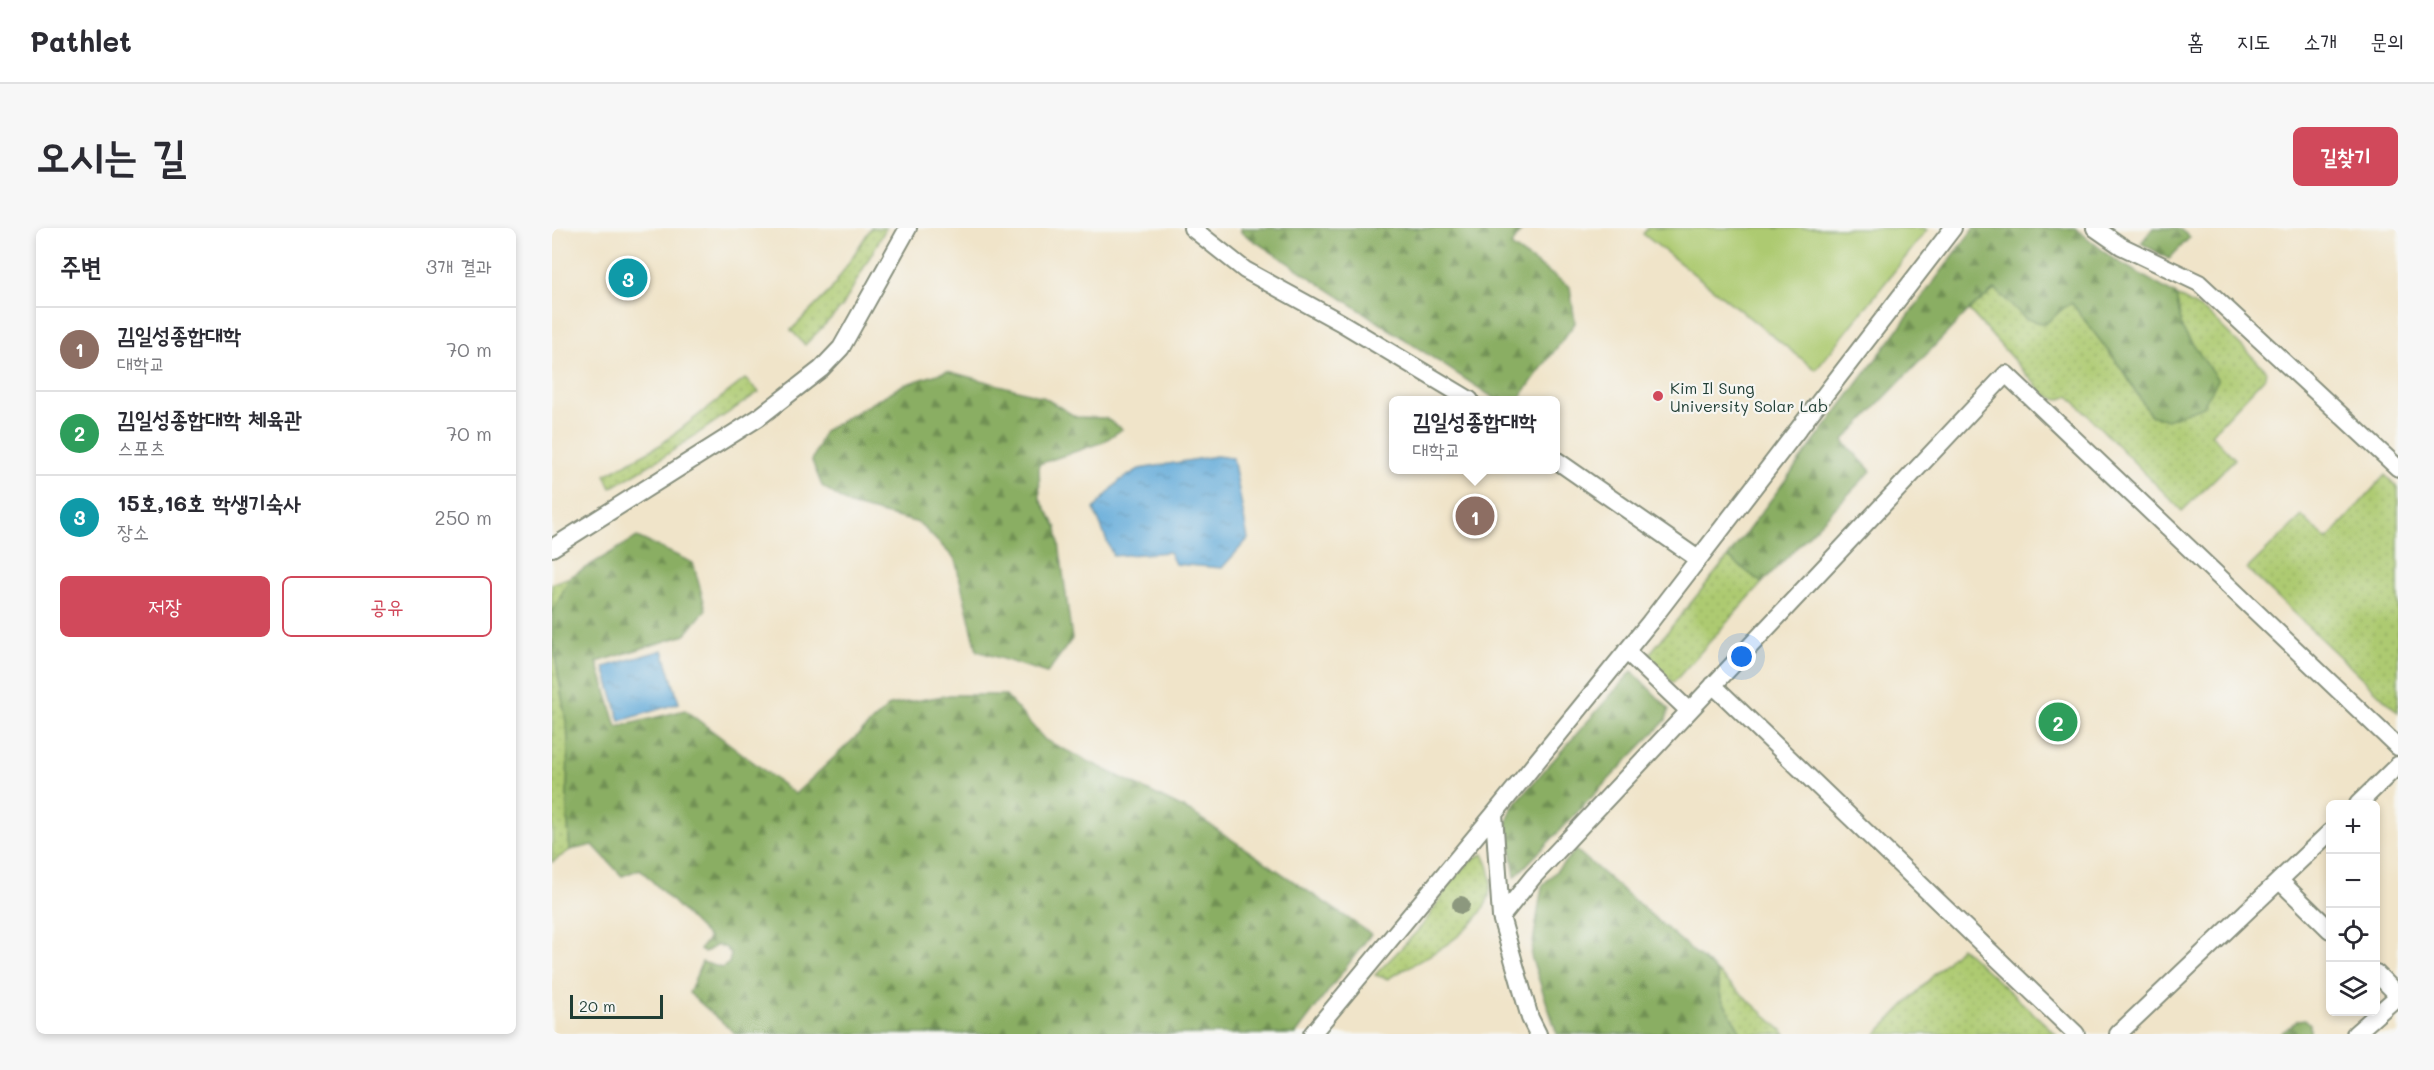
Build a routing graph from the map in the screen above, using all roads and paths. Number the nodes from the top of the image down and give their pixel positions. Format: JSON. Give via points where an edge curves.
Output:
{"nodes":[{"id":1,"x":908,"y":228,"type":"edge"},
{"id":2,"x":1192,"y":228,"type":"edge"},
{"id":3,"x":1953,"y":228,"type":"edge"},
{"id":4,"x":2095,"y":228,"type":"edge"},
{"id":5,"x":1463,"y":396,"type":"edge"},
{"id":6,"x":1560,"y":463,"type":"edge"},
{"id":7,"x":2398,"y":468,"type":"edge"},
{"id":8,"x":552,"y":548,"type":"edge"},
{"id":9,"x":1698,"y":558,"type":"junction"},
{"id":10,"x":1626,"y":651,"type":"junction"},
{"id":11,"x":1713,"y":685,"type":"junction"},
{"id":12,"x":1689,"y":711,"type":"junction"},
{"id":13,"x":2398,"y":747,"type":"edge"},
{"id":14,"x":2398,"y":765,"type":"edge"},
{"id":15,"x":2362,"y":800,"type":"edge"},
{"id":16,"x":1494,"y":814,"type":"junction"},
{"id":17,"x":2326,"y":837,"type":"edge"},
{"id":18,"x":2280,"y":882,"type":"junction"},
{"id":19,"x":1501,"y":917,"type":"junction"},
{"id":20,"x":2326,"y":925,"type":"edge"},
{"id":21,"x":2380,"y":978,"type":"edge"},
{"id":22,"x":2398,"y":995,"type":"edge"},
{"id":23,"x":1312,"y":1034,"type":"edge"},
{"id":24,"x":1538,"y":1034,"type":"edge"},
{"id":25,"x":2076,"y":1034,"type":"edge"},
{"id":26,"x":2118,"y":1034,"type":"edge"},
{"id":27,"x":2355,"y":1034,"type":"edge"}],
"edges":[{"from":1,"to":8,"type":"lane","via":[[841,348],[821,369],[758,418]]},
{"from":2,"to":5,"type":"lane","via":[[1245,270]]},
{"from":3,"to":9,"type":"lane"},
{"from":4,"to":7,"type":"lane","via":[[2121,246],[2199,283]]},
{"from":6,"to":9,"type":"lane"},
{"from":9,"to":10,"type":"lane"},
{"from":10,"to":12,"type":"lane"},
{"from":10,"to":16,"type":"lane"},
{"from":11,"to":12,"type":"lane"},
{"from":11,"to":13,"type":"lane","via":[[2006,374]]},
{"from":11,"to":25,"type":"lane"},
{"from":12,"to":19,"type":"lane","via":[[1533,877]]},
{"from":14,"to":15,"type":"lane"},
{"from":16,"to":19,"type":"lane"},
{"from":16,"to":23,"type":"lane"},
{"from":17,"to":18,"type":"lane"},
{"from":18,"to":20,"type":"lane"},
{"from":18,"to":26,"type":"lane"},
{"from":19,"to":24,"type":"lane"},
{"from":21,"to":22,"type":"lane"},
{"from":22,"to":27,"type":"lane"}]}
